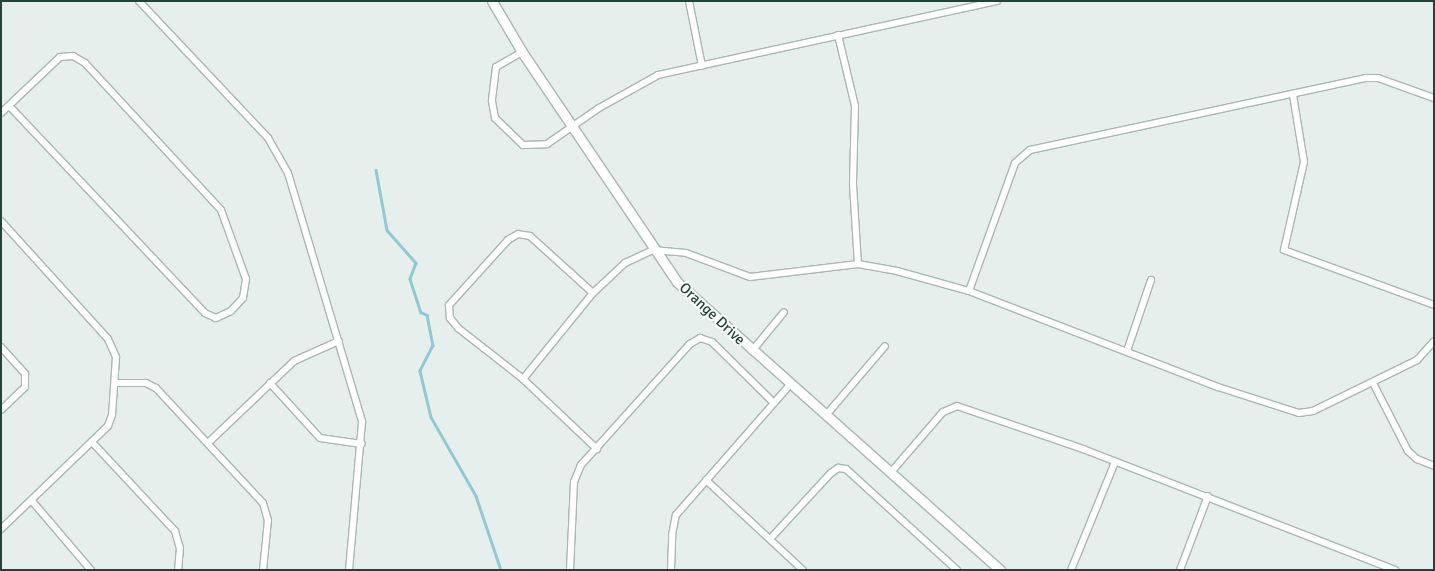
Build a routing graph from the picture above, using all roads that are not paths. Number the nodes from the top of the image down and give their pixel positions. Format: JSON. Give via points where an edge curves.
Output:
{"nodes":[{"id":1,"x":139,"y":1,"type":"edge"},
{"id":2,"x":492,"y":1,"type":"edge"},
{"id":3,"x":689,"y":1,"type":"edge"},
{"id":4,"x":997,"y":1,"type":"edge"},
{"id":5,"x":838,"y":36,"type":"junction"},
{"id":6,"x":522,"y":52,"type":"junction"},
{"id":7,"x":702,"y":66,"type":"junction"},
{"id":8,"x":1293,"y":95,"type":"junction"},
{"id":9,"x":1434,"y":98,"type":"edge"},
{"id":10,"x":9,"y":106,"type":"junction"},
{"id":11,"x":1,"y":112,"type":"edge"},
{"id":12,"x":572,"y":128,"type":"junction"},
{"id":13,"x":1,"y":221,"type":"edge"},
{"id":14,"x":653,"y":250,"type":"junction"},
{"id":15,"x":858,"y":264,"type":"junction"},
{"id":16,"x":1151,"y":280,"type":"dead end"},
{"id":17,"x":969,"y":291,"type":"junction"},
{"id":18,"x":593,"y":294,"type":"junction"},
{"id":19,"x":1434,"y":306,"type":"edge"},
{"id":20,"x":784,"y":312,"type":"dead end"},
{"id":21,"x":339,"y":341,"type":"junction"},
{"id":22,"x":1434,"y":341,"type":"edge"},
{"id":23,"x":885,"y":346,"type":"dead end"},
{"id":24,"x":1,"y":347,"type":"edge"},
{"id":25,"x":752,"y":351,"type":"junction"},
{"id":26,"x":1127,"y":351,"type":"junction"},
{"id":27,"x":523,"y":379,"type":"junction"},
{"id":28,"x":115,"y":383,"type":"junction"},
{"id":29,"x":270,"y":383,"type":"junction"},
{"id":30,"x":1373,"y":383,"type":"junction"},
{"id":31,"x":790,"y":384,"type":"junction"},
{"id":32,"x":773,"y":402,"type":"junction"},
{"id":33,"x":1,"y":410,"type":"edge"},
{"id":34,"x":827,"y":414,"type":"junction"},
{"id":35,"x":92,"y":442,"type":"junction"},
{"id":36,"x":209,"y":442,"type":"junction"},
{"id":37,"x":362,"y":444,"type":"junction"},
{"id":38,"x":597,"y":449,"type":"junction"},
{"id":39,"x":1115,"y":462,"type":"junction"},
{"id":40,"x":1434,"y":466,"type":"edge"},
{"id":41,"x":892,"y":471,"type":"junction"},
{"id":42,"x":706,"y":480,"type":"junction"},
{"id":43,"x":1208,"y":496,"type":"junction"},
{"id":44,"x":32,"y":501,"type":"junction"},
{"id":45,"x":1,"y":529,"type":"edge"},
{"id":46,"x":770,"y":539,"type":"junction"},
{"id":47,"x":91,"y":570,"type":"edge"},
{"id":48,"x":178,"y":570,"type":"edge"},
{"id":49,"x":263,"y":570,"type":"edge"},
{"id":50,"x":349,"y":570,"type":"edge"},
{"id":51,"x":570,"y":570,"type":"edge"},
{"id":52,"x":671,"y":570,"type":"edge"},
{"id":53,"x":803,"y":570,"type":"edge"},
{"id":54,"x":956,"y":570,"type":"edge"},
{"id":55,"x":1000,"y":570,"type":"edge"},
{"id":56,"x":1071,"y":570,"type":"edge"},
{"id":57,"x":1180,"y":570,"type":"edge"},
{"id":58,"x":1395,"y":570,"type":"edge"}],
"edges":[{"from":1,"to":21,"type":"street","via":[[268,138],[281,157]]},
{"from":2,"to":6,"type":"street","name":"Orange Drive"},
{"from":3,"to":7,"type":"street"},
{"from":4,"to":5,"type":"street"},
{"from":5,"to":7,"type":"street"},
{"from":5,"to":15,"type":"street","via":[[855,106],[853,185]]},
{"from":6,"to":12,"type":"street","name":"Orange Drive"},
{"from":6,"to":12,"type":"street","via":[[496,67],[492,101],[496,118],[523,145],[546,144]]},
{"from":7,"to":12,"type":"street","via":[[658,75],[641,83]]},
{"from":8,"to":9,"type":"street","via":[[1378,78]]},
{"from":8,"to":17,"type":"street","via":[[1030,150],[1020,156]]},
{"from":8,"to":19,"type":"street","via":[[1304,162],[1284,250]]},
{"from":10,"to":10,"type":"street","via":[[60,57],[73,56],[85,63],[220,210],[246,279],[242,298],[231,311],[216,318],[205,313]]},
{"from":10,"to":11,"type":"street"},
{"from":12,"to":14,"type":"street","name":"Orange Drive"},
{"from":13,"to":28,"type":"street","via":[[108,339],[116,357]]},
{"from":14,"to":15,"type":"street","via":[[686,254],[759,278]]},
{"from":14,"to":18,"type":"street","via":[[625,263]]},
{"from":14,"to":25,"type":"street","name":"Orange Drive","via":[[689,295]]},
{"from":15,"to":17,"type":"street"},
{"from":16,"to":26,"type":"street"},
{"from":17,"to":26,"type":"street"},
{"from":18,"to":27,"type":"street"},
{"from":18,"to":27,"type":"street","via":[[530,236],[518,234],[508,240],[449,305],[450,318],[458,328]]},
{"from":20,"to":25,"type":"street"},
{"from":21,"to":29,"type":"street","via":[[298,359]]},
{"from":21,"to":37,"type":"street","via":[[361,413]]},
{"from":22,"to":30,"type":"street","via":[[1417,360]]},
{"from":23,"to":34,"type":"street"},
{"from":24,"to":33,"type":"street","via":[[25,374],[24,387]]},
{"from":25,"to":31,"type":"street","name":"Orange Drive"},
{"from":26,"to":30,"type":"street","via":[[1218,387],[1299,413],[1313,411]]},
{"from":27,"to":38,"type":"street"},
{"from":28,"to":35,"type":"street","via":[[110,421]]},
{"from":28,"to":36,"type":"street","via":[[152,385]]},
{"from":29,"to":36,"type":"street"},
{"from":29,"to":37,"type":"street","via":[[320,438]]},
{"from":30,"to":40,"type":"street","via":[[1408,451]]},
{"from":31,"to":32,"type":"street"},
{"from":31,"to":34,"type":"street","name":"Orange Drive"},
{"from":32,"to":38,"type":"street","via":[[712,342],[700,338],[690,344]]},
{"from":32,"to":42,"type":"street"},
{"from":34,"to":41,"type":"street","name":"Orange Drive"},
{"from":35,"to":44,"type":"street"},
{"from":35,"to":48,"type":"street","via":[[174,531],[180,548]]},
{"from":36,"to":49,"type":"street","via":[[266,508]]},
{"from":37,"to":50,"type":"street"},
{"from":38,"to":51,"type":"street","via":[[581,465],[574,482]]},
{"from":39,"to":41,"type":"street","via":[[957,406],[943,412]]},
{"from":39,"to":43,"type":"street"},
{"from":39,"to":56,"type":"street"},
{"from":41,"to":55,"type":"street","name":"Orange Drive"},
{"from":42,"to":46,"type":"street"},
{"from":42,"to":52,"type":"street","via":[[676,515]]},
{"from":43,"to":57,"type":"street"},
{"from":43,"to":58,"type":"street"},
{"from":44,"to":45,"type":"street"},
{"from":44,"to":47,"type":"street"},
{"from":46,"to":53,"type":"street"},
{"from":46,"to":54,"type":"street","via":[[831,473],[838,468],[846,469]]}]}
